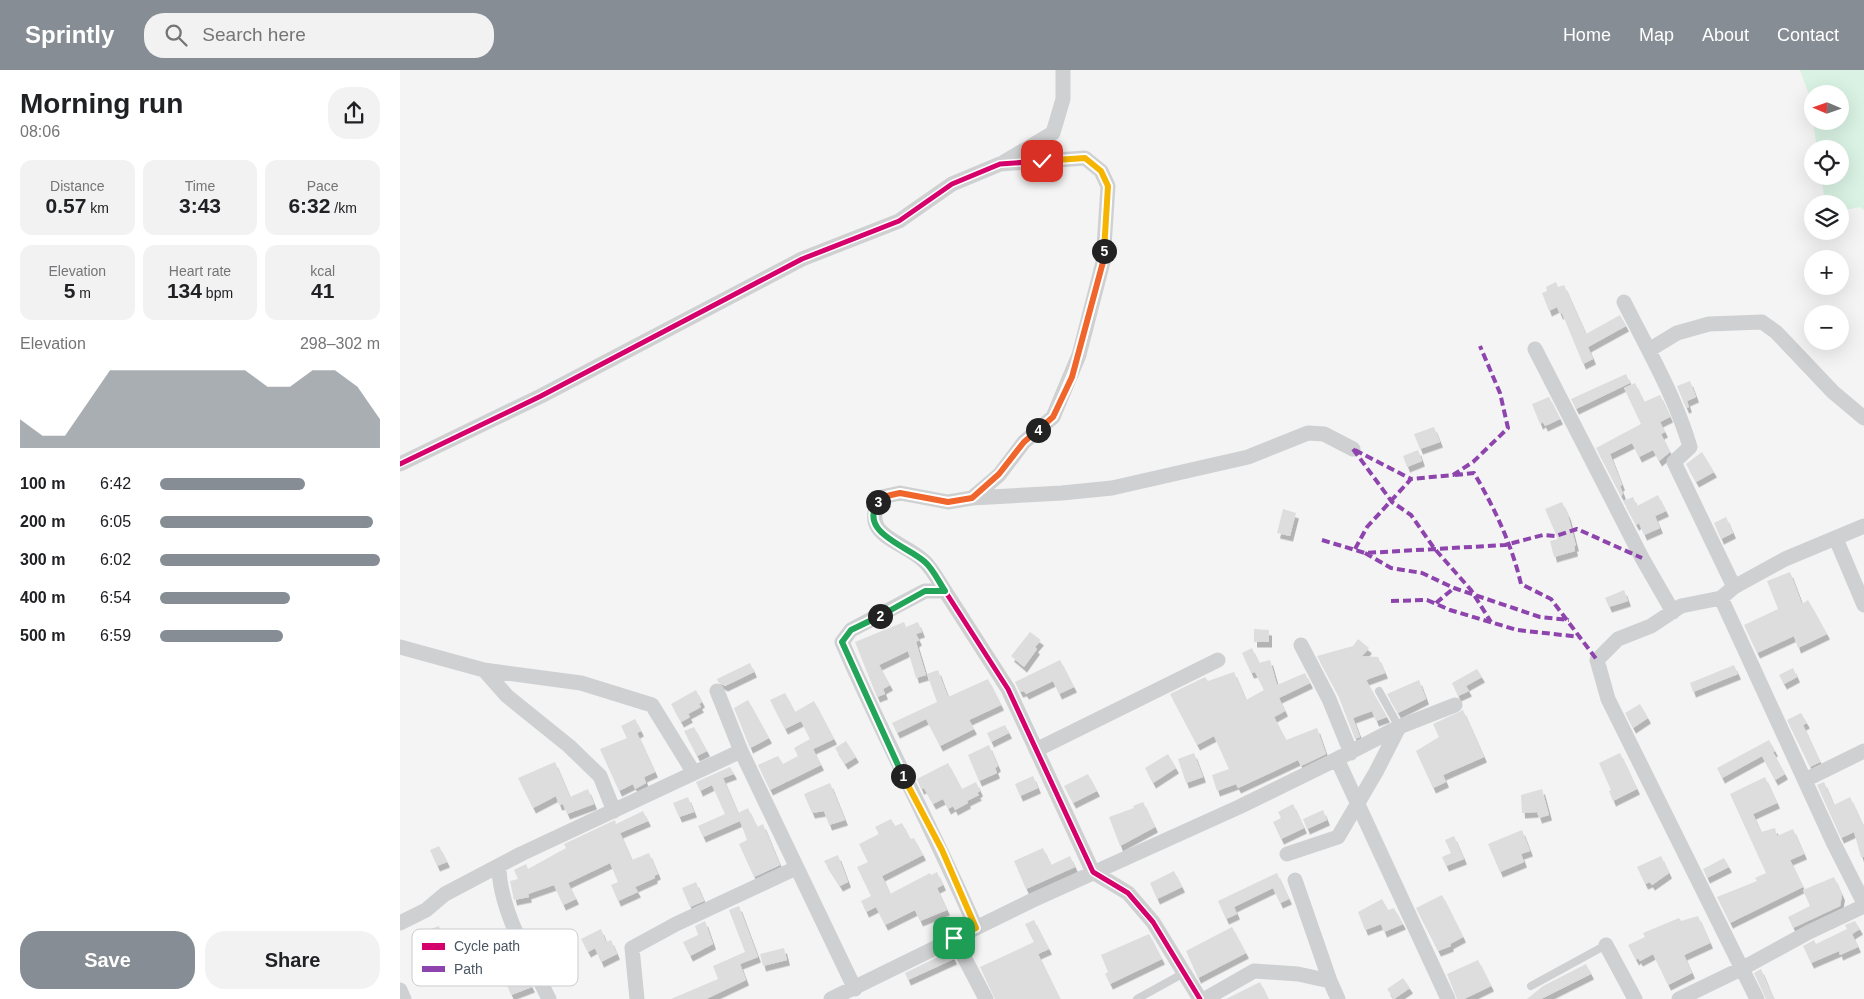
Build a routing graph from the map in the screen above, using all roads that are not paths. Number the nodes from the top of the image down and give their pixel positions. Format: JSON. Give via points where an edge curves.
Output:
{"nodes":[{"id":1,"x":1063,"y":70,"type":"edge"},
{"id":2,"x":1000,"y":164,"type":"junction"},
{"id":3,"x":1624,"y":302,"type":"dead end"},
{"id":4,"x":1535,"y":349,"type":"dead end"},
{"id":5,"x":1649,"y":350,"type":"junction"},
{"id":6,"x":1864,"y":418,"type":"edge"},
{"id":7,"x":1353,"y":449,"type":"dead end"},
{"id":8,"x":400,"y":464,"type":"edge"},
{"id":9,"x":972,"y":498,"type":"junction"},
{"id":10,"x":1864,"y":526,"type":"edge"},
{"id":11,"x":1836,"y":539,"type":"junction"},
{"id":12,"x":1734,"y":587,"type":"junction"},
{"id":13,"x":945,"y":591,"type":"junction"},
{"id":14,"x":1721,"y":598,"type":"junction"},
{"id":15,"x":1864,"y":605,"type":"edge"},
{"id":16,"x":1673,"y":612,"type":"junction"},
{"id":17,"x":1301,"y":645,"type":"dead end"},
{"id":18,"x":400,"y":647,"type":"edge"},
{"id":19,"x":1218,"y":660,"type":"dead end"},
{"id":20,"x":484,"y":670,"type":"junction"},
{"id":21,"x":717,"y":691,"type":"dead end"},
{"id":22,"x":1379,"y":691,"type":"dead end"},
{"id":23,"x":1455,"y":704,"type":"dead end"},
{"id":24,"x":1399,"y":726,"type":"junction"},
{"id":25,"x":1036,"y":750,"type":"junction"},
{"id":26,"x":741,"y":751,"type":"junction"},
{"id":27,"x":1864,"y":751,"type":"edge"},
{"id":28,"x":1344,"y":756,"type":"junction"},
{"id":29,"x":694,"y":773,"type":"junction"},
{"id":30,"x":1805,"y":780,"type":"junction"},
{"id":31,"x":1358,"y":806,"type":"junction"},
{"id":32,"x":614,"y":811,"type":"junction"},
{"id":33,"x":1287,"y":854,"type":"dead end"},
{"id":34,"x":499,"y":866,"type":"junction"},
{"id":35,"x":796,"y":868,"type":"junction"},
{"id":36,"x":1093,"y":872,"type":"junction"},
{"id":37,"x":1295,"y":880,"type":"dead end"},
{"id":38,"x":1864,"y":905,"type":"edge"},
{"id":39,"x":400,"y":923,"type":"edge"},
{"id":40,"x":976,"y":928,"type":"junction"},
{"id":41,"x":517,"y":929,"type":"edge"},
{"id":42,"x":954,"y":938,"type":"junction"},
{"id":43,"x":1606,"y":945,"type":"joint"},
{"id":44,"x":1743,"y":968,"type":"junction"},
{"id":45,"x":1184,"y":973,"type":"junction"},
{"id":46,"x":1330,"y":981,"type":"junction"},
{"id":47,"x":543,"y":986,"type":"edge"},
{"id":48,"x":1531,"y":986,"type":"dead end"},
{"id":49,"x":855,"y":989,"type":"junction"},
{"id":50,"x":400,"y":990,"type":"edge"},
{"id":51,"x":404,"y":999,"type":"edge"},
{"id":52,"x":549,"y":999,"type":"edge"},
{"id":53,"x":637,"y":999,"type":"edge"},
{"id":54,"x":832,"y":999,"type":"edge"},
{"id":55,"x":986,"y":999,"type":"edge"},
{"id":56,"x":1137,"y":999,"type":"edge"},
{"id":57,"x":1200,"y":999,"type":"edge"},
{"id":58,"x":1205,"y":999,"type":"edge"},
{"id":59,"x":1338,"y":999,"type":"edge"},
{"id":60,"x":1448,"y":999,"type":"edge"},
{"id":61,"x":1635,"y":999,"type":"edge"},
{"id":62,"x":1679,"y":999,"type":"edge"},
{"id":63,"x":1757,"y":999,"type":"edge"}],
"edges":[{"from":1,"to":2,"type":"street","via":[[1063,100],[1053,133]]},
{"from":2,"to":8,"type":"street","via":[[952,184],[899,221],[802,259],[541,396]]},
{"from":2,"to":9,"type":"street","via":[[1085,158],[1101,171],[1108,186],[1103,262],[1079,355],[1053,417],[1024,442],[999,474]]},
{"from":3,"to":5,"type":"street"},
{"from":4,"to":16,"type":"street"},
{"from":5,"to":6,"type":"street","via":[[1677,333],[1709,324],[1762,322]]},
{"from":5,"to":12,"type":"street","via":[[1682,419],[1690,448],[1674,462]]},
{"from":7,"to":9,"type":"street","via":[[1324,434],[1308,433],[1248,457],[1112,488]]},
{"from":9,"to":13,"type":"street","via":[[948,502],[900,493],[882,497],[874,508],[874,520],[885,537],[925,562]]},
{"from":10,"to":11,"type":"street"},
{"from":11,"to":12,"type":"street","via":[[1785,559]]},
{"from":11,"to":15,"type":"street"},
{"from":12,"to":14,"type":"street"},
{"from":13,"to":25,"type":"street","via":[[1008,689]]},
{"from":13,"to":40,"type":"street","via":[[925,591],[851,630],[842,642]]},
{"from":14,"to":16,"type":"street","via":[[1681,606]]},
{"from":14,"to":30,"type":"street"},
{"from":16,"to":44,"type":"street","via":[[1652,626],[1618,639],[1597,660],[1608,699]]},
{"from":17,"to":28,"type":"street","via":[[1329,699]]},
{"from":18,"to":20,"type":"street"},
{"from":19,"to":25,"type":"street"},
{"from":20,"to":29,"type":"street","via":[[581,683],[652,705]]},
{"from":20,"to":32,"type":"street","via":[[507,696],[569,746],[600,776]]},
{"from":21,"to":26,"type":"street"},
{"from":22,"to":24,"type":"lane"},
{"from":23,"to":24,"type":"street"},
{"from":24,"to":28,"type":"street"},
{"from":24,"to":31,"type":"street"},
{"from":25,"to":36,"type":"street"},
{"from":26,"to":29,"type":"street"},
{"from":26,"to":35,"type":"street"},
{"from":27,"to":30,"type":"street"},
{"from":28,"to":31,"type":"street"},
{"from":28,"to":36,"type":"street"},
{"from":29,"to":32,"type":"street"},
{"from":30,"to":38,"type":"street"},
{"from":31,"to":33,"type":"street","via":[[1338,837]]},
{"from":31,"to":60,"type":"street"},
{"from":32,"to":34,"type":"street"},
{"from":34,"to":39,"type":"street","via":[[445,894],[426,910]]},
{"from":34,"to":41,"type":"street","via":[[499,884]]},
{"from":35,"to":49,"type":"street"},
{"from":35,"to":53,"type":"street","via":[[632,948]]},
{"from":36,"to":40,"type":"street"},
{"from":36,"to":45,"type":"street","via":[[1128,893],[1153,922]]},
{"from":37,"to":46,"type":"street"},
{"from":38,"to":44,"type":"street"},
{"from":40,"to":42,"type":"street"},
{"from":42,"to":49,"type":"street"},
{"from":42,"to":55,"type":"street"},
{"from":43,"to":48,"type":"lane"},
{"from":43,"to":61,"type":"street"},
{"from":44,"to":62,"type":"street"},
{"from":44,"to":63,"type":"street"},
{"from":45,"to":56,"type":"lane"},
{"from":45,"to":57,"type":"street"},
{"from":46,"to":58,"type":"street","via":[[1298,974],[1254,971]]},
{"from":46,"to":59,"type":"street"},
{"from":47,"to":52,"type":"street"},
{"from":49,"to":54,"type":"street"},
{"from":50,"to":51,"type":"street"}]}
